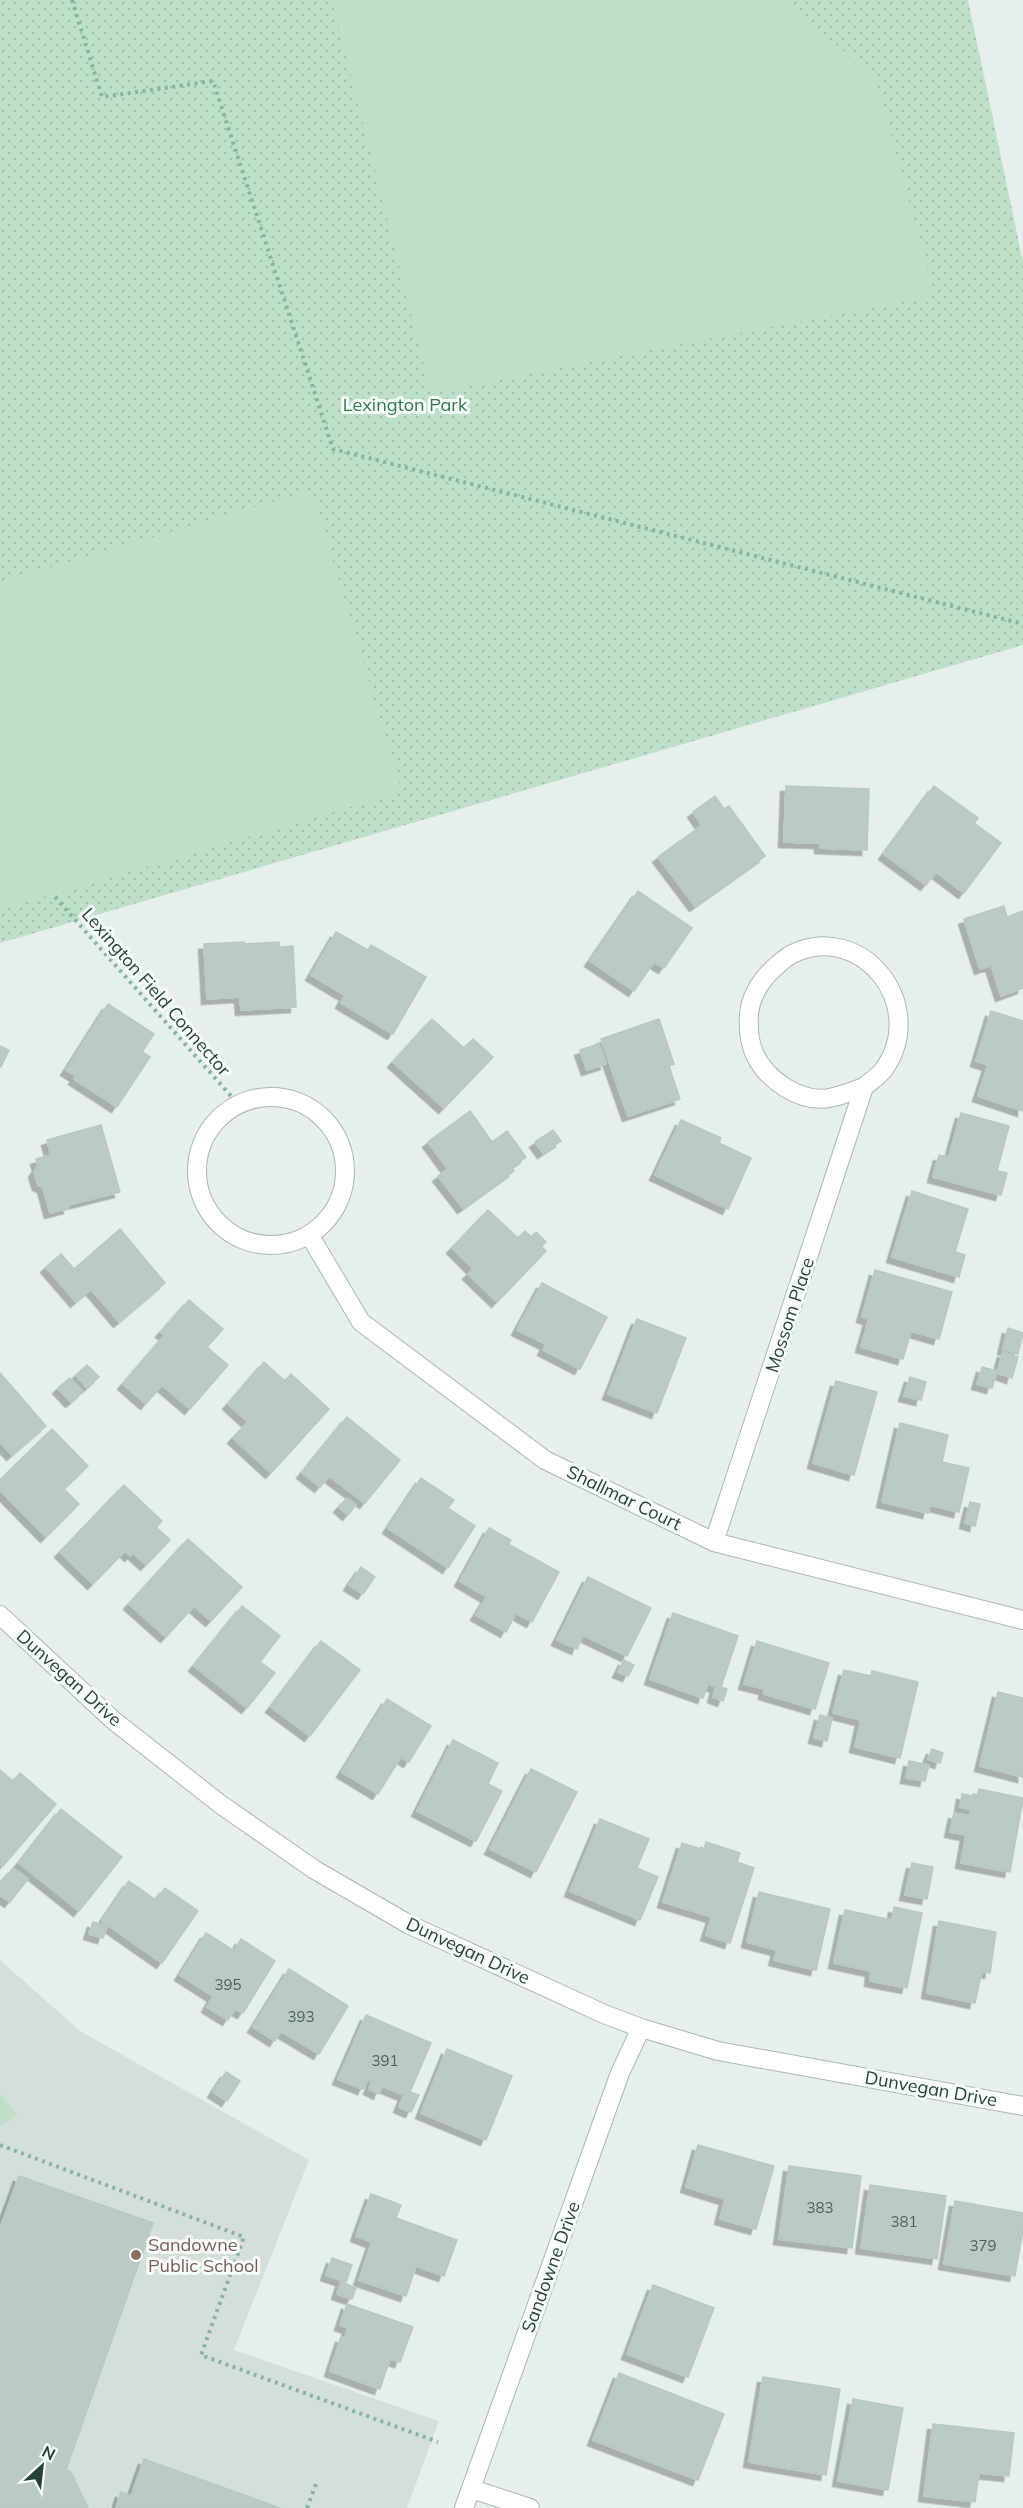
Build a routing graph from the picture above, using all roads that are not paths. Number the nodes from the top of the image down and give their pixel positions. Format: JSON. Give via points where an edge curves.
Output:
{"nodes":[{"id":1,"x":864,"y":1087,"type":"junction"},
{"id":2,"x":310,"y":1236,"type":"junction"},
{"id":3,"x":714,"y":1542,"type":"junction"},
{"id":4,"x":0,"y":1615,"type":"edge"},
{"id":5,"x":1023,"y":1620,"type":"edge"},
{"id":6,"x":641,"y":2028,"type":"junction"},
{"id":7,"x":1023,"y":2106,"type":"edge"},
{"id":8,"x":472,"y":2489,"type":"junction"},
{"id":9,"x":464,"y":2508,"type":"edge"},
{"id":10,"x":530,"y":2508,"type":"edge"}],
"edges":[{"from":1,"to":1,"type":"street","name":"Mossom Place","via":[[884,1070],[896,1046],[900,1018],[894,992],[874,965],[851,952],[830,947],[804,949],[790,955],[760,981],[750,1005],[748,1029],[755,1055],[778,1083],[802,1095],[828,1098]]},
{"from":1,"to":3,"type":"street","name":"Mossom Place"},
{"from":2,"to":2,"type":"street","via":[[276,1246],[250,1243],[213,1219],[201,1197],[196,1175],[200,1149],[211,1126],[238,1104],[253,1098],[279,1097],[303,1104],[324,1119],[339,1141],[346,1166],[343,1192],[338,1206]]},
{"from":2,"to":3,"type":"street","name":"Shallmar Court","via":[[361,1322],[545,1460]]},
{"from":3,"to":5,"type":"street","name":"Shallmar Court"},
{"from":4,"to":6,"type":"street","name":"Dunvegan Drive","via":[[113,1720],[220,1804],[315,1870],[410,1925]]},
{"from":6,"to":7,"type":"street","name":"Dunvegan Drive","via":[[718,2050]]},
{"from":6,"to":8,"type":"street","name":"Sandowne Drive","via":[[620,2073]]},
{"from":8,"to":9,"type":"street","name":"Sandowne Drive"},
{"from":8,"to":10,"type":"street"}]}
